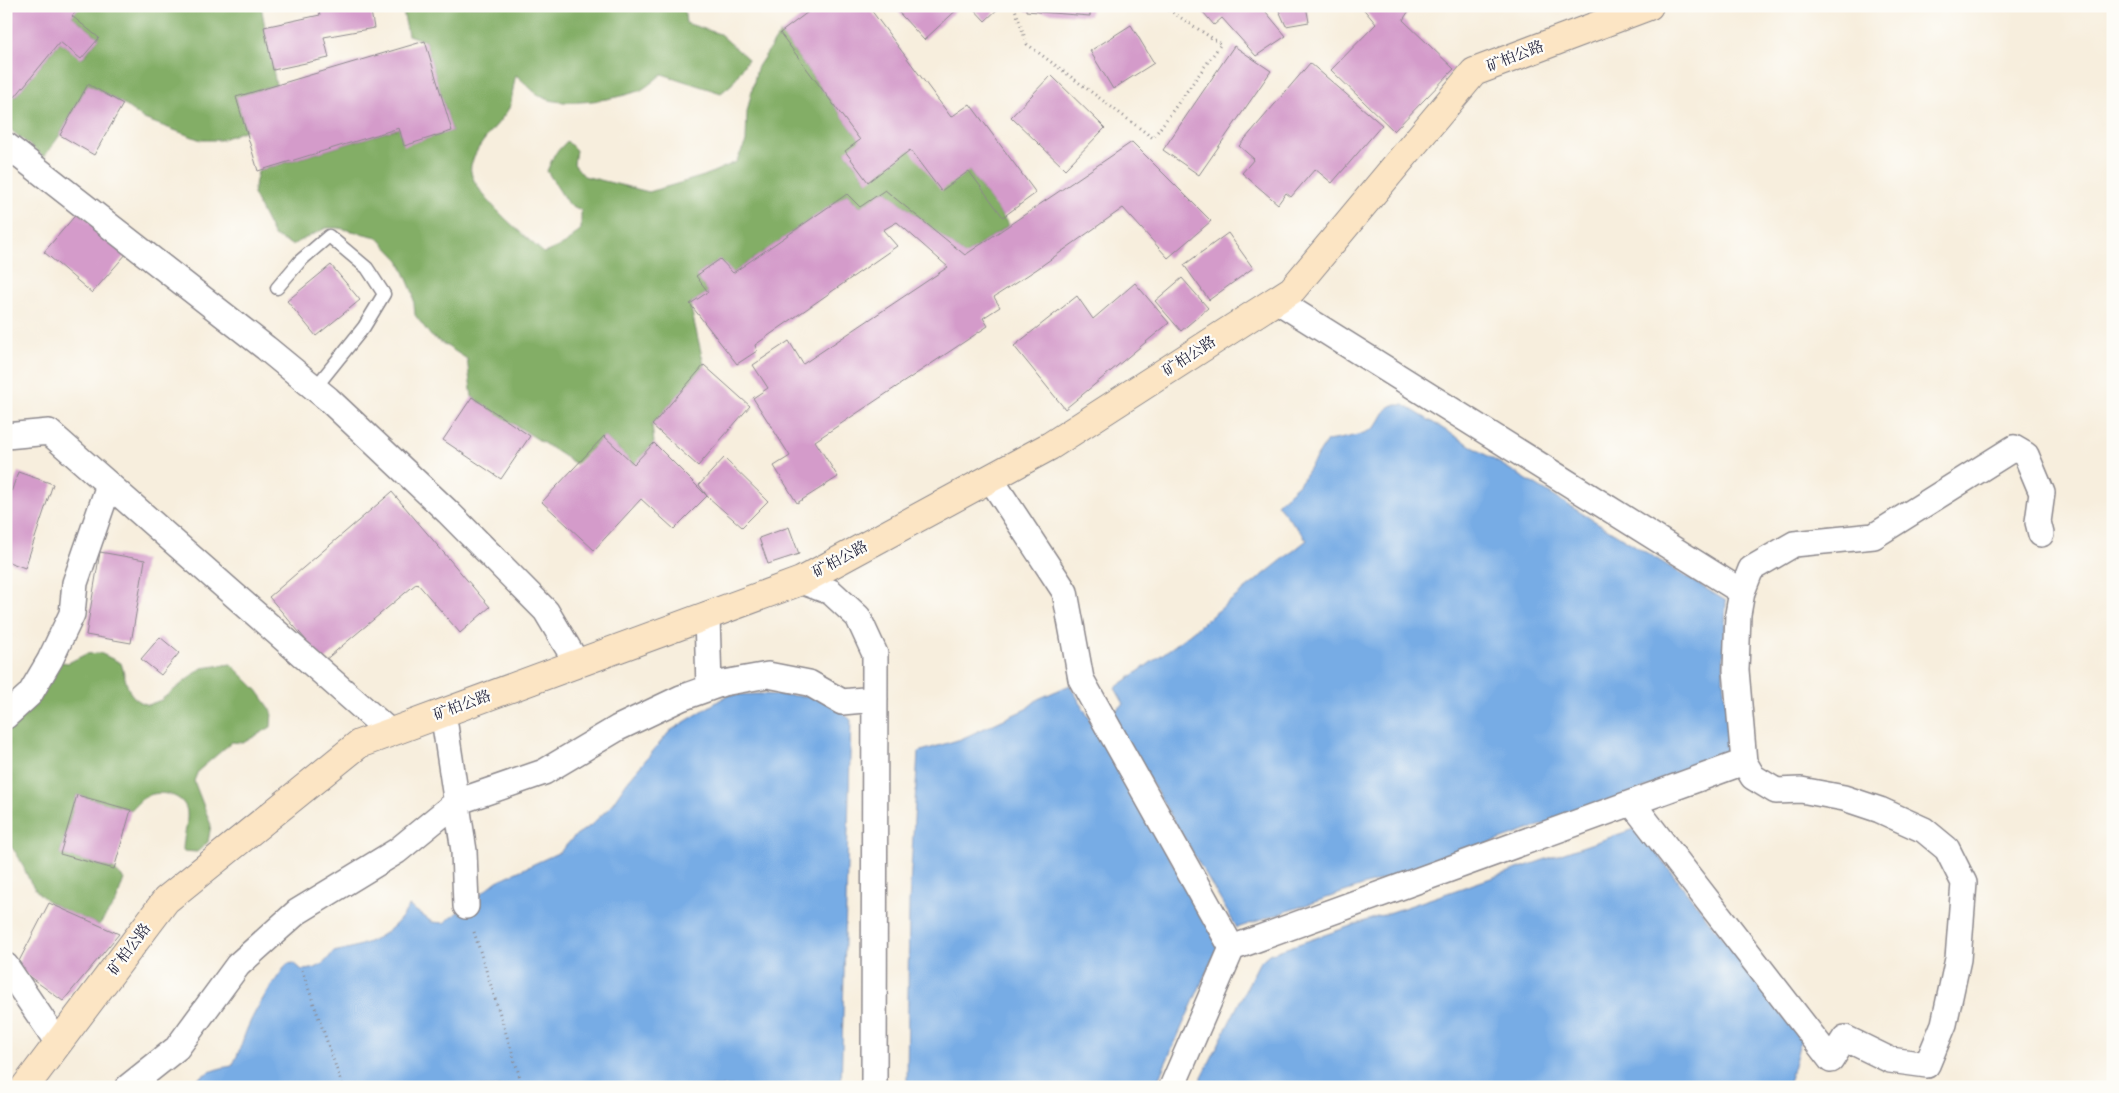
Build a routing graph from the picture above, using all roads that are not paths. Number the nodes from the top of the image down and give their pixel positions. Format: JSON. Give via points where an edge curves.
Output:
{"nodes":[{"id":1,"x":1649,"y":6,"type":"edge"},
{"id":2,"x":6,"y":145,"type":"edge"},
{"id":3,"x":277,"y":288,"type":"dead end"},
{"id":4,"x":1276,"y":300,"type":"junction"},
{"id":5,"x":315,"y":388,"type":"junction"},
{"id":6,"x":6,"y":436,"type":"edge"},
{"id":7,"x":990,"y":478,"type":"junction"},
{"id":8,"x":109,"y":485,"type":"junction"},
{"id":9,"x":2041,"y":534,"type":"dead end"},
{"id":10,"x":801,"y":581,"type":"junction"},
{"id":11,"x":1742,"y":592,"type":"junction"},
{"id":12,"x":707,"y":615,"type":"junction"},
{"id":13,"x":577,"y":663,"type":"junction"},
{"id":14,"x":709,"y":688,"type":"junction"},
{"id":15,"x":875,"y":700,"type":"junction"},
{"id":16,"x":443,"y":712,"type":"junction"},
{"id":17,"x":6,"y":716,"type":"edge"},
{"id":18,"x":390,"y":732,"type":"junction"},
{"id":19,"x":1744,"y":762,"type":"junction"},
{"id":20,"x":457,"y":802,"type":"junction"},
{"id":21,"x":1632,"y":803,"type":"junction"},
{"id":22,"x":466,"y":906,"type":"road end"},
{"id":23,"x":1232,"y":948,"type":"junction"},
{"id":24,"x":6,"y":966,"type":"edge"},
{"id":25,"x":58,"y":1043,"type":"junction"},
{"id":26,"x":30,"y":1085,"type":"edge"},
{"id":27,"x":128,"y":1087,"type":"edge"},
{"id":28,"x":874,"y":1087,"type":"edge"},
{"id":29,"x":1172,"y":1087,"type":"edge"}],
"edges":[{"from":1,"to":4,"type":"street","name":"矿柏公路","via":[[1474,72],[1292,290]]},
{"from":2,"to":5,"type":"street"},
{"from":3,"to":5,"type":"lane","via":[[300,261],[329,236],[367,268],[384,294],[364,327]]},
{"from":4,"to":7,"type":"street","name":"矿柏公路","via":[[1050,446]]},
{"from":4,"to":11,"type":"street"},
{"from":5,"to":13,"type":"street","via":[[448,512],[546,611]]},
{"from":6,"to":8,"type":"street","via":[[49,432]]},
{"from":7,"to":10,"type":"street","name":"矿柏公路"},
{"from":7,"to":23,"type":"street","via":[[1065,592],[1081,679]]},
{"from":8,"to":17,"type":"street","via":[[75,583],[72,614],[30,694]]},
{"from":8,"to":18,"type":"street"},
{"from":9,"to":11,"type":"street","via":[[2038,522],[2042,493],[2026,454],[2014,448],[1874,536],[1794,544],[1751,569]]},
{"from":10,"to":12,"type":"street","name":"矿柏公路"},
{"from":10,"to":15,"type":"street","via":[[831,592],[858,617],[875,654]]},
{"from":11,"to":19,"type":"street","via":[[1736,670]]},
{"from":12,"to":13,"type":"street","name":"矿柏公路"},
{"from":12,"to":14,"type":"street"},
{"from":13,"to":16,"type":"street","name":"矿柏公路"},
{"from":14,"to":15,"type":"street","via":[[768,675],[809,683],[842,702]]},
{"from":14,"to":20,"type":"street","via":[[618,728],[544,772]]},
{"from":15,"to":28,"type":"street"},
{"from":16,"to":18,"type":"street","name":"矿柏公路"},
{"from":16,"to":20,"type":"street"},
{"from":18,"to":25,"type":"street","name":"矿柏公路","via":[[359,744],[166,900]]},
{"from":19,"to":21,"type":"street"},
{"from":19,"to":21,"type":"street","via":[[1753,777],[1776,792],[1801,790],[1844,798],[1880,810],[1924,830],[1946,850],[1964,883],[1958,959],[1944,1024],[1927,1065],[1890,1060],[1845,1038],[1831,1060]]},
{"from":20,"to":22,"type":"street","via":[[464,850]]},
{"from":20,"to":27,"type":"street","via":[[397,851],[297,912],[238,965],[177,1048]]},
{"from":21,"to":23,"type":"street"},
{"from":23,"to":29,"type":"street"},
{"from":24,"to":25,"type":"street"},
{"from":25,"to":26,"type":"street","name":"矿柏公路"}]}
